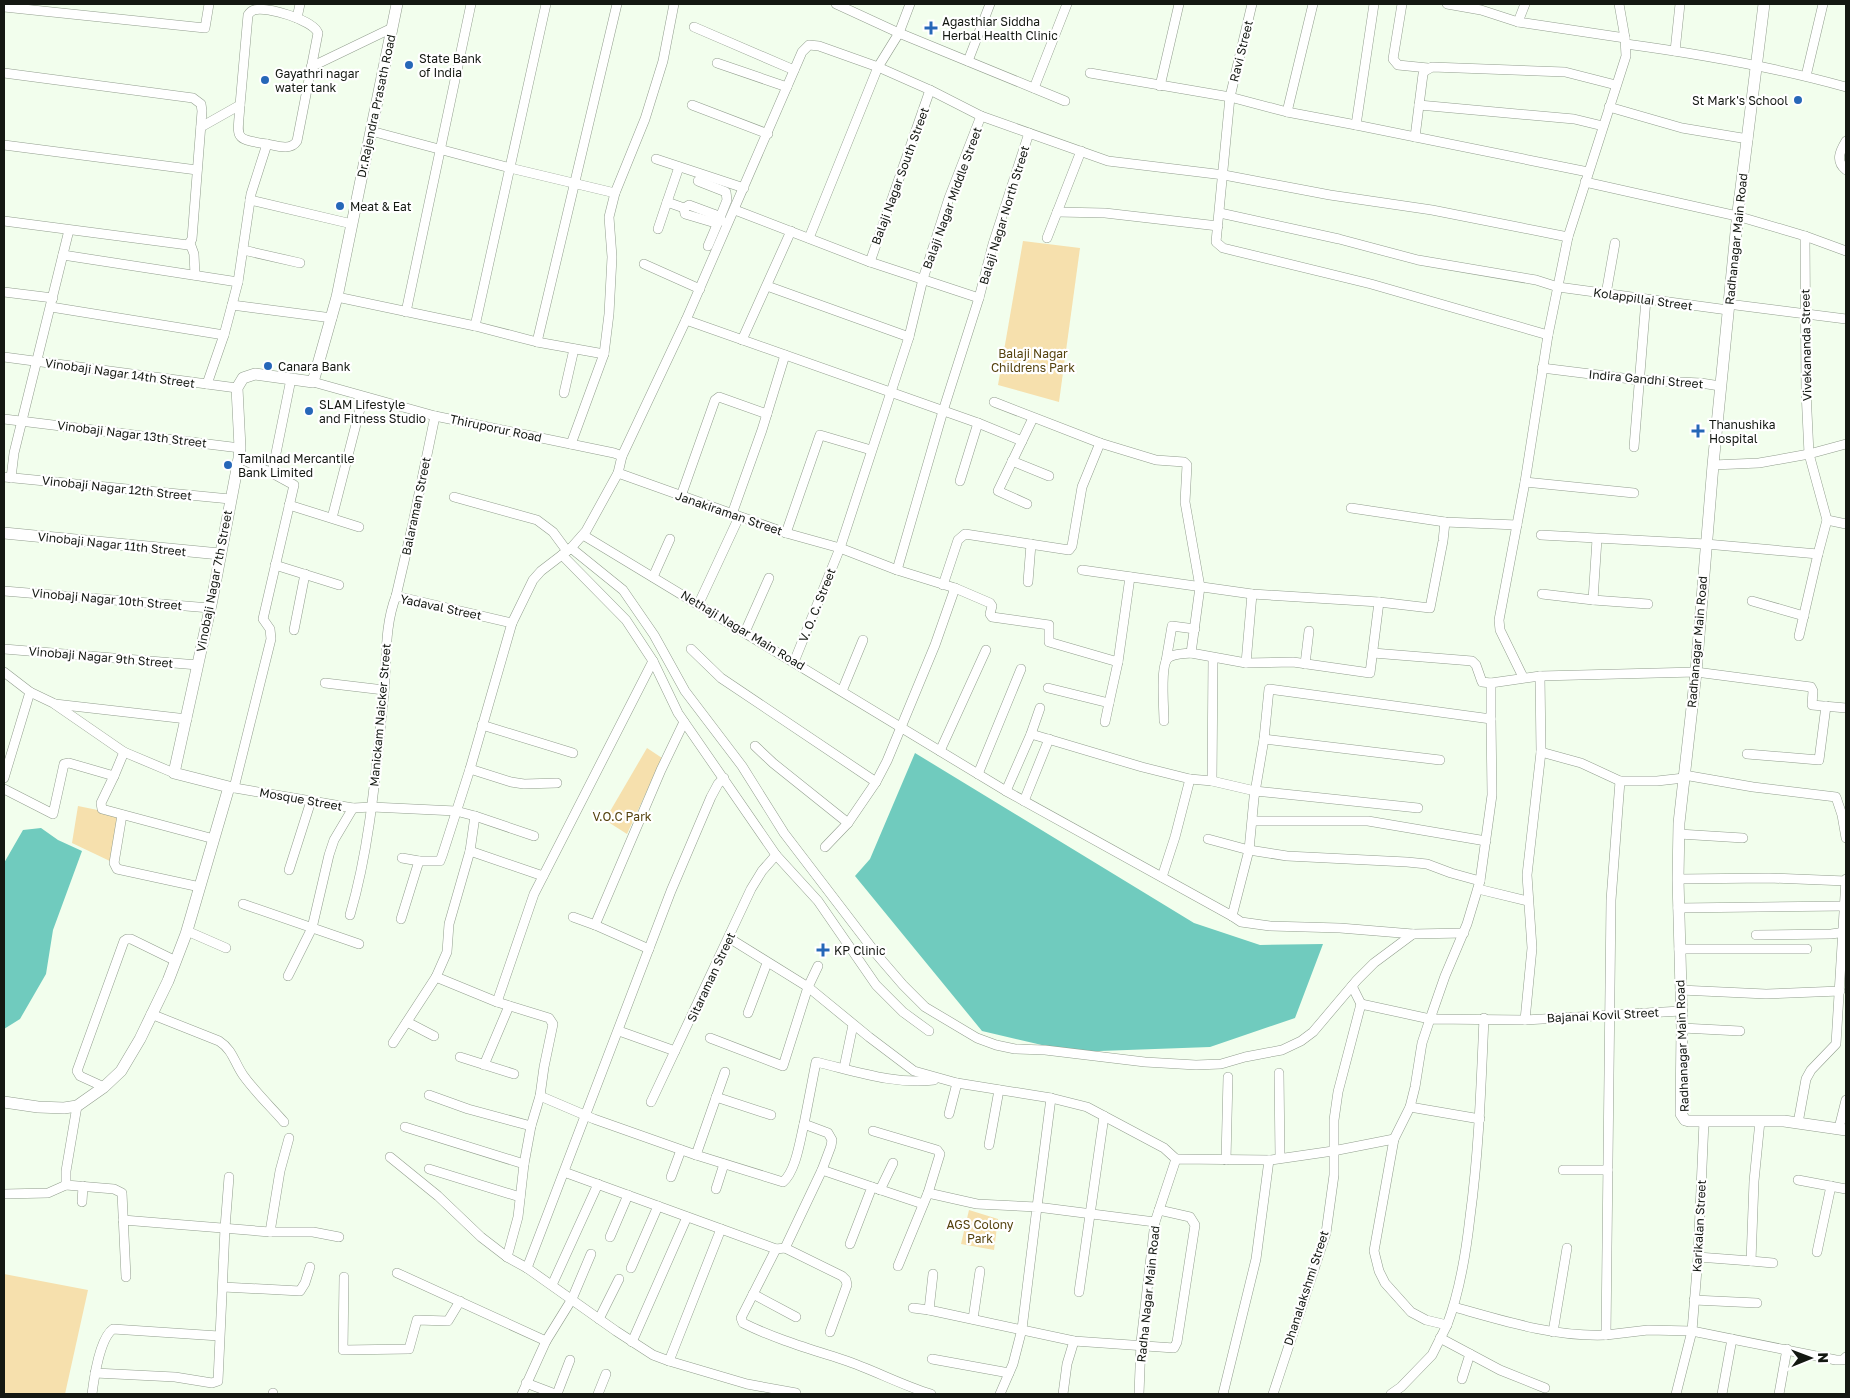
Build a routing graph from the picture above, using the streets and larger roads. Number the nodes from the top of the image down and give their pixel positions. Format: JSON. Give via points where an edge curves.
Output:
{"nodes":[{"id":1,"x":209,"y":4,"type":"edge"},
{"id":2,"x":300,"y":4,"type":"edge"},
{"id":3,"x":397,"y":4,"type":"edge"},
{"id":4,"x":471,"y":4,"type":"edge"},
{"id":5,"x":546,"y":4,"type":"edge"},
{"id":6,"x":617,"y":4,"type":"edge"},
{"id":7,"x":674,"y":4,"type":"edge"},
{"id":8,"x":836,"y":4,"type":"edge"},
{"id":9,"x":910,"y":4,"type":"edge"},
{"id":10,"x":990,"y":4,"type":"edge"},
{"id":11,"x":1067,"y":4,"type":"edge"},
{"id":12,"x":1179,"y":4,"type":"edge"},
{"id":13,"x":1252,"y":4,"type":"edge"},
{"id":14,"x":1313,"y":4,"type":"edge"},
{"id":15,"x":1374,"y":4,"type":"edge"},
{"id":16,"x":1402,"y":4,"type":"edge"},
{"id":17,"x":1447,"y":4,"type":"edge"},
{"id":18,"x":1525,"y":4,"type":"edge"},
{"id":19,"x":1618,"y":4,"type":"edge"},
{"id":20,"x":1680,"y":4,"type":"edge"},
{"id":21,"x":1764,"y":4,"type":"edge"},
{"id":22,"x":1823,"y":4,"type":"edge"},
{"id":23,"x":4,"y":6,"type":"edge"},
{"id":24,"x":297,"y":18,"type":"junction"},
{"id":25,"x":1518,"y":22,"type":"junction"},
{"id":26,"x":694,"y":27,"type":"dead end"},
{"id":27,"x":392,"y":28,"type":"junction"},
{"id":28,"x":899,"y":33,"type":"junction"},
{"id":29,"x":1625,"y":41,"type":"junction"},
{"id":30,"x":1675,"y":51,"type":"junction"},
{"id":31,"x":968,"y":61,"type":"junction"},
{"id":32,"x":717,"y":63,"type":"dead end"},
{"id":33,"x":1757,"y":66,"type":"junction"},
{"id":34,"x":311,"y":67,"type":"junction"},
{"id":35,"x":878,"y":67,"type":"junction"},
{"id":36,"x":1428,"y":68,"type":"junction"},
{"id":37,"x":794,"y":70,"type":"junction"},
{"id":38,"x":4,"y":73,"type":"edge"},
{"id":39,"x":1090,"y":73,"type":"dead end"},
{"id":40,"x":1806,"y":76,"type":"junction"},
{"id":41,"x":1616,"y":85,"type":"junction"},
{"id":42,"x":1160,"y":86,"type":"junction"},
{"id":43,"x":787,"y":87,"type":"junction"},
{"id":44,"x":1846,"y":87,"type":"edge"},
{"id":45,"x":1034,"y":88,"type":"junction"},
{"id":46,"x":930,"y":90,"type":"junction"},
{"id":47,"x":1230,"y":98,"type":"junction"},
{"id":48,"x":1065,"y":101,"type":"dead end"},
{"id":49,"x":240,"y":105,"type":"junction"},
{"id":50,"x":692,"y":105,"type":"dead end"},
{"id":51,"x":1419,"y":105,"type":"junction"},
{"id":52,"x":1609,"y":107,"type":"junction"},
{"id":53,"x":1286,"y":112,"type":"junction"},
{"id":54,"x":981,"y":116,"type":"junction"},
{"id":55,"x":1356,"y":125,"type":"junction"},
{"id":56,"x":1603,"y":126,"type":"junction"},
{"id":57,"x":201,"y":127,"type":"junction"},
{"id":58,"x":371,"y":131,"type":"junction"},
{"id":59,"x":1030,"y":133,"type":"junction"},
{"id":60,"x":768,"y":134,"type":"junction"},
{"id":61,"x":1415,"y":137,"type":"junction"},
{"id":62,"x":1748,"y":139,"type":"junction"},
{"id":63,"x":1846,"y":141,"type":"edge"},
{"id":64,"x":267,"y":144,"type":"junction"},
{"id":65,"x":4,"y":145,"type":"edge"},
{"id":66,"x":441,"y":150,"type":"junction"},
{"id":67,"x":1081,"y":151,"type":"junction"},
{"id":68,"x":656,"y":159,"type":"dead end"},
{"id":69,"x":679,"y":167,"type":"junction"},
{"id":70,"x":510,"y":168,"type":"junction"},
{"id":71,"x":197,"y":170,"type":"junction"},
{"id":72,"x":1846,"y":170,"type":"edge"},
{"id":73,"x":1588,"y":172,"type":"junction"},
{"id":74,"x":1224,"y":174,"type":"junction"},
{"id":75,"x":698,"y":181,"type":"dead end"},
{"id":76,"x":1585,"y":182,"type":"junction"},
{"id":77,"x":574,"y":183,"type":"junction"},
{"id":78,"x":744,"y":188,"type":"junction"},
{"id":79,"x":616,"y":193,"type":"junction"},
{"id":80,"x":250,"y":200,"type":"junction"},
{"id":81,"x":667,"y":202,"type":"junction"},
{"id":82,"x":735,"y":210,"type":"junction"},
{"id":83,"x":1057,"y":212,"type":"junction"},
{"id":84,"x":1220,"y":213,"type":"junction"},
{"id":85,"x":1737,"y":216,"type":"junction"},
{"id":86,"x":718,"y":220,"type":"junction"},
{"id":87,"x":4,"y":221,"type":"edge"},
{"id":88,"x":352,"y":224,"type":"junction"},
{"id":89,"x":729,"y":224,"type":"junction"},
{"id":90,"x":1218,"y":226,"type":"junction"},
{"id":91,"x":658,"y":229,"type":"dead end"},
{"id":92,"x":69,"y":230,"type":"junction"},
{"id":93,"x":791,"y":231,"type":"junction"},
{"id":94,"x":1805,"y":236,"type":"junction"},
{"id":95,"x":1568,"y":237,"type":"junction"},
{"id":96,"x":809,"y":238,"type":"junction"},
{"id":97,"x":1047,"y":238,"type":"dead end"},
{"id":98,"x":190,"y":243,"type":"junction"},
{"id":99,"x":1615,"y":243,"type":"dead end"},
{"id":100,"x":708,"y":246,"type":"dead end"},
{"id":101,"x":243,"y":250,"type":"junction"},
{"id":102,"x":1846,"y":252,"type":"edge"},
{"id":103,"x":63,"y":256,"type":"junction"},
{"id":104,"x":300,"y":262,"type":"dead end"},
{"id":105,"x":870,"y":262,"type":"junction"},
{"id":106,"x":644,"y":264,"type":"dead end"},
{"id":107,"x":195,"y":275,"type":"junction"},
{"id":108,"x":923,"y":280,"type":"junction"},
{"id":109,"x":238,"y":282,"type":"junction"},
{"id":110,"x":766,"y":286,"type":"junction"},
{"id":111,"x":1558,"y":287,"type":"junction"},
{"id":112,"x":700,"y":289,"type":"junction"},
{"id":113,"x":4,"y":292,"type":"edge"},
{"id":114,"x":1606,"y":294,"type":"junction"},
{"id":115,"x":337,"y":297,"type":"junction"},
{"id":116,"x":979,"y":298,"type":"junction"},
{"id":117,"x":1646,"y":299,"type":"junction"},
{"id":118,"x":52,"y":303,"type":"junction"},
{"id":119,"x":232,"y":305,"type":"junction"},
{"id":120,"x":1728,"y":307,"type":"junction"},
{"id":121,"x":406,"y":312,"type":"junction"},
{"id":122,"x":1806,"y":314,"type":"junction"},
{"id":123,"x":332,"y":318,"type":"junction"},
{"id":124,"x":1846,"y":319,"type":"edge"},
{"id":125,"x":686,"y":320,"type":"junction"},
{"id":126,"x":474,"y":326,"type":"junction"},
{"id":127,"x":224,"y":335,"type":"junction"},
{"id":128,"x":1548,"y":335,"type":"junction"},
{"id":129,"x":909,"y":337,"type":"junction"},
{"id":130,"x":742,"y":340,"type":"junction"},
{"id":131,"x":537,"y":342,"type":"junction"},
{"id":132,"x":574,"y":349,"type":"junction"},
{"id":133,"x":604,"y":354,"type":"junction"},
{"id":134,"x":785,"y":355,"type":"junction"},
{"id":135,"x":4,"y":357,"type":"edge"},
{"id":136,"x":36,"y":361,"type":"junction"},
{"id":137,"x":1542,"y":368,"type":"junction"},
{"id":138,"x":291,"y":379,"type":"junction"},
{"id":139,"x":1639,"y":380,"type":"junction"},
{"id":140,"x":313,"y":382,"type":"junction"},
{"id":141,"x":207,"y":384,"type":"junction"},
{"id":142,"x":1720,"y":386,"type":"junction"},
{"id":143,"x":237,"y":388,"type":"junction"},
{"id":144,"x":890,"y":392,"type":"junction"},
{"id":145,"x":564,"y":393,"type":"dead end"},
{"id":146,"x":363,"y":397,"type":"junction"},
{"id":147,"x":994,"y":402,"type":"dead end"},
{"id":148,"x":943,"y":411,"type":"junction"},
{"id":149,"x":767,"y":414,"type":"junction"},
{"id":150,"x":435,"y":416,"type":"junction"},
{"id":151,"x":1034,"y":418,"type":"junction"},
{"id":152,"x":4,"y":419,"type":"edge"},
{"id":153,"x":23,"y":421,"type":"junction"},
{"id":154,"x":978,"y":423,"type":"junction"},
{"id":155,"x":1022,"y":441,"type":"junction"},
{"id":156,"x":1100,"y":443,"type":"junction"},
{"id":157,"x":571,"y":444,"type":"junction"},
{"id":158,"x":1846,"y":444,"type":"edge"},
{"id":159,"x":1634,"y":447,"type":"dead end"},
{"id":160,"x":872,"y":450,"type":"junction"},
{"id":161,"x":240,"y":453,"type":"junction"},
{"id":162,"x":1809,"y":454,"type":"junction"},
{"id":163,"x":622,"y":456,"type":"junction"},
{"id":164,"x":1012,"y":461,"type":"junction"},
{"id":165,"x":1713,"y":465,"type":"junction"},
{"id":166,"x":272,"y":472,"type":"junction"},
{"id":167,"x":618,"y":473,"type":"junction"},
{"id":168,"x":1049,"y":476,"type":"dead end"},
{"id":169,"x":7,"y":477,"type":"edge"},
{"id":170,"x":960,"y":481,"type":"dead end"},
{"id":171,"x":1525,"y":482,"type":"junction"},
{"id":172,"x":1634,"y":493,"type":"dead end"},
{"id":173,"x":681,"y":496,"type":"junction"},
{"id":174,"x":454,"y":497,"type":"dead end"},
{"id":175,"x":230,"y":499,"type":"junction"},
{"id":176,"x":1027,"y":504,"type":"dead end"},
{"id":177,"x":289,"y":505,"type":"junction"},
{"id":178,"x":1352,"y":508,"type":"dead end"},
{"id":179,"x":735,"y":516,"type":"junction"},
{"id":180,"x":332,"y":518,"type":"junction"},
{"id":181,"x":1827,"y":520,"type":"junction"},
{"id":182,"x":1445,"y":522,"type":"junction"},
{"id":183,"x":1846,"y":524,"type":"edge"},
{"id":184,"x":1517,"y":525,"type":"junction"},
{"id":185,"x":359,"y":527,"type":"dead end"},
{"id":186,"x":4,"y":533,"type":"edge"},
{"id":187,"x":786,"y":533,"type":"junction"},
{"id":188,"x":583,"y":535,"type":"junction"},
{"id":189,"x":1541,"y":535,"type":"dead end"},
{"id":190,"x":670,"y":539,"type":"dead end"},
{"id":191,"x":1597,"y":539,"type":"junction"},
{"id":192,"x":1031,"y":544,"type":"junction"},
{"id":193,"x":1706,"y":544,"type":"junction"},
{"id":194,"x":840,"y":548,"type":"junction"},
{"id":195,"x":567,"y":551,"type":"junction"},
{"id":196,"x":220,"y":554,"type":"junction"},
{"id":197,"x":1818,"y":554,"type":"junction"},
{"id":198,"x":275,"y":566,"type":"junction"},
{"id":199,"x":897,"y":570,"type":"junction"},
{"id":200,"x":1082,"y":570,"type":"dead end"},
{"id":201,"x":305,"y":574,"type":"junction"},
{"id":202,"x":653,"y":576,"type":"junction"},
{"id":203,"x":1130,"y":577,"type":"junction"},
{"id":204,"x":769,"y":578,"type":"dead end"},
{"id":205,"x":1028,"y":582,"type":"dead end"},
{"id":206,"x":942,"y":584,"type":"junction"},
{"id":207,"x":339,"y":585,"type":"dead end"},
{"id":208,"x":1200,"y":587,"type":"junction"},
{"id":209,"x":955,"y":588,"type":"junction"},
{"id":210,"x":4,"y":590,"type":"edge"},
{"id":211,"x":1252,"y":594,"type":"junction"},
{"id":212,"x":1542,"y":594,"type":"dead end"},
{"id":213,"x":396,"y":596,"type":"junction"},
{"id":214,"x":1593,"y":600,"type":"junction"},
{"id":215,"x":1752,"y":601,"type":"dead end"},
{"id":216,"x":1379,"y":602,"type":"junction"},
{"id":217,"x":699,"y":603,"type":"junction"},
{"id":218,"x":1648,"y":604,"type":"dead end"},
{"id":219,"x":210,"y":608,"type":"junction"},
{"id":220,"x":1804,"y":616,"type":"junction"},
{"id":221,"x":388,"y":622,"type":"joint"},
{"id":222,"x":512,"y":623,"type":"junction"},
{"id":223,"x":1194,"y":629,"type":"junction"},
{"id":224,"x":294,"y":630,"type":"dead end"},
{"id":225,"x":1309,"y":631,"type":"dead end"},
{"id":226,"x":745,"y":632,"type":"junction"},
{"id":227,"x":1800,"y":636,"type":"dead end"},
{"id":228,"x":863,"y":640,"type":"dead end"},
{"id":229,"x":4,"y":649,"type":"edge"},
{"id":230,"x":690,"y":649,"type":"dead end"},
{"id":231,"x":986,"y":650,"type":"dead end"},
{"id":232,"x":1191,"y":653,"type":"junction"},
{"id":233,"x":1373,"y":653,"type":"junction"},
{"id":234,"x":1213,"y":658,"type":"junction"},
{"id":235,"x":653,"y":661,"type":"junction"},
{"id":236,"x":1166,"y":661,"type":"junction"},
{"id":237,"x":794,"y":662,"type":"junction"},
{"id":238,"x":1118,"y":662,"type":"junction"},
{"id":239,"x":1246,"y":663,"type":"junction"},
{"id":240,"x":1306,"y":664,"type":"junction"},
{"id":241,"x":198,"y":665,"type":"junction"},
{"id":242,"x":1021,"y":669,"type":"dead end"},
{"id":243,"x":4,"y":672,"type":"edge"},
{"id":244,"x":1696,"y":672,"type":"junction"},
{"id":245,"x":1540,"y":676,"type":"junction"},
{"id":246,"x":1524,"y":678,"type":"junction"},
{"id":247,"x":325,"y":683,"type":"dead end"},
{"id":248,"x":1491,"y":683,"type":"junction"},
{"id":249,"x":1048,"y":688,"type":"dead end"},
{"id":250,"x":384,"y":690,"type":"junction"},
{"id":251,"x":842,"y":691,"type":"junction"},
{"id":252,"x":30,"y":692,"type":"junction"},
{"id":253,"x":53,"y":703,"type":"junction"},
{"id":254,"x":1109,"y":703,"type":"junction"},
{"id":255,"x":1826,"y":706,"type":"junction"},
{"id":256,"x":1040,"y":708,"type":"dead end"},
{"id":257,"x":1846,"y":708,"type":"edge"},
{"id":258,"x":1491,"y":718,"type":"junction"},
{"id":259,"x":187,"y":719,"type":"junction"},
{"id":260,"x":1164,"y":721,"type":"dead end"},
{"id":261,"x":684,"y":722,"type":"junction"},
{"id":262,"x":1105,"y":722,"type":"dead end"},
{"id":263,"x":482,"y":725,"type":"junction"},
{"id":264,"x":901,"y":727,"type":"junction"},
{"id":265,"x":1031,"y":734,"type":"junction"},
{"id":266,"x":1049,"y":739,"type":"junction"},
{"id":267,"x":1264,"y":739,"type":"junction"},
{"id":268,"x":756,"y":746,"type":"dead end"},
{"id":269,"x":940,"y":751,"type":"junction"},
{"id":270,"x":124,"y":752,"type":"junction"},
{"id":271,"x":1541,"y":752,"type":"junction"},
{"id":272,"x":573,"y":753,"type":"dead end"},
{"id":273,"x":1748,"y":754,"type":"dead end"},
{"id":274,"x":1440,"y":760,"type":"dead end"},
{"id":275,"x":470,"y":770,"type":"junction"},
{"id":276,"x":174,"y":773,"type":"junction"},
{"id":277,"x":978,"y":774,"type":"junction"},
{"id":278,"x":114,"y":776,"type":"junction"},
{"id":279,"x":1684,"y":777,"type":"junction"},
{"id":280,"x":4,"y":778,"type":"edge"},
{"id":281,"x":724,"y":778,"type":"junction"},
{"id":282,"x":1190,"y":779,"type":"junction"},
{"id":283,"x":1212,"y":781,"type":"junction"},
{"id":284,"x":1620,"y":781,"type":"junction"},
{"id":285,"x":876,"y":782,"type":"junction"},
{"id":286,"x":558,"y":783,"type":"dead end"},
{"id":287,"x":232,"y":788,"type":"junction"},
{"id":288,"x":4,"y":789,"type":"edge"},
{"id":289,"x":1006,"y":791,"type":"junction"},
{"id":290,"x":1255,"y":791,"type":"junction"},
{"id":291,"x":312,"y":801,"type":"junction"},
{"id":292,"x":1024,"y":801,"type":"junction"},
{"id":293,"x":372,"y":807,"type":"junction"},
{"id":294,"x":353,"y":808,"type":"junction"},
{"id":295,"x":1418,"y":808,"type":"dead end"},
{"id":296,"x":456,"y":811,"type":"junction"},
{"id":297,"x":122,"y":815,"type":"junction"},
{"id":298,"x":475,"y":816,"type":"junction"},
{"id":299,"x":1252,"y":821,"type":"junction"},
{"id":300,"x":848,"y":823,"type":"junction"},
{"id":301,"x":1679,"y":834,"type":"junction"},
{"id":302,"x":534,"y":836,"type":"dead end"},
{"id":303,"x":1743,"y":838,"type":"dead end"},
{"id":304,"x":1846,"y":838,"type":"edge"},
{"id":305,"x":1208,"y":839,"type":"dead end"},
{"id":306,"x":214,"y":840,"type":"junction"},
{"id":307,"x":1486,"y":840,"type":"junction"},
{"id":308,"x":825,"y":846,"type":"dead end"},
{"id":309,"x":1250,"y":850,"type":"junction"},
{"id":310,"x":470,"y":851,"type":"junction"},
{"id":311,"x":776,"y":855,"type":"junction"},
{"id":312,"x":402,"y":858,"type":"dead end"},
{"id":313,"x":419,"y":861,"type":"junction"},
{"id":314,"x":289,"y":870,"type":"dead end"},
{"id":315,"x":543,"y":876,"type":"junction"},
{"id":316,"x":1162,"y":877,"type":"junction"},
{"id":317,"x":1678,"y":880,"type":"junction"},
{"id":318,"x":1846,"y":880,"type":"edge"},
{"id":319,"x":1479,"y":885,"type":"junction"},
{"id":320,"x":200,"y":887,"type":"junction"},
{"id":321,"x":1528,"y":901,"type":"junction"},
{"id":322,"x":243,"y":904,"type":"dead end"},
{"id":323,"x":1845,"y":906,"type":"edge"},
{"id":324,"x":1678,"y":908,"type":"junction"},
{"id":325,"x":350,"y":915,"type":"dead end"},
{"id":326,"x":1232,"y":916,"type":"junction"},
{"id":327,"x":573,"y":917,"type":"dead end"},
{"id":328,"x":401,"y":919,"type":"dead end"},
{"id":329,"x":595,"y":925,"type":"junction"},
{"id":330,"x":312,"y":928,"type":"junction"},
{"id":331,"x":187,"y":931,"type":"junction"},
{"id":332,"x":1845,"y":932,"type":"edge"},
{"id":333,"x":1464,"y":933,"type":"junction"},
{"id":334,"x":1413,"y":934,"type":"junction"},
{"id":335,"x":1756,"y":935,"type":"dead end"},
{"id":336,"x":729,"y":938,"type":"junction"},
{"id":337,"x":359,"y":944,"type":"dead end"},
{"id":338,"x":226,"y":948,"type":"dead end"},
{"id":339,"x":649,"y":949,"type":"junction"},
{"id":340,"x":1679,"y":949,"type":"junction"},
{"id":341,"x":1807,"y":949,"type":"dead end"},
{"id":342,"x":176,"y":961,"type":"junction"},
{"id":343,"x":767,"y":963,"type":"junction"},
{"id":344,"x":818,"y":966,"type":"dead end"},
{"id":345,"x":1844,"y":975,"type":"edge"},
{"id":346,"x":288,"y":976,"type":"dead end"},
{"id":347,"x":436,"y":977,"type":"junction"},
{"id":348,"x":1352,"y":986,"type":"junction"},
{"id":349,"x":808,"y":987,"type":"junction"},
{"id":350,"x":1680,"y":990,"type":"junction"},
{"id":351,"x":1840,"y":991,"type":"junction"},
{"id":352,"x":497,"y":1002,"type":"junction"},
{"id":353,"x":1361,"y":1004,"type":"junction"},
{"id":354,"x":509,"y":1006,"type":"junction"},
{"id":355,"x":1681,"y":1011,"type":"junction"},
{"id":356,"x":748,"y":1013,"type":"dead end"},
{"id":357,"x":151,"y":1014,"type":"junction"},
{"id":358,"x":1610,"y":1014,"type":"junction"},
{"id":359,"x":1484,"y":1018,"type":"junction"},
{"id":360,"x":1430,"y":1019,"type":"junction"},
{"id":361,"x":1525,"y":1020,"type":"junction"},
{"id":362,"x":407,"y":1022,"type":"junction"},
{"id":363,"x":853,"y":1025,"type":"junction"},
{"id":364,"x":1682,"y":1028,"type":"junction"},
{"id":365,"x":619,"y":1031,"type":"junction"},
{"id":366,"x":929,"y":1031,"type":"dead end"},
{"id":367,"x":1740,"y":1031,"type":"dead end"},
{"id":368,"x":434,"y":1036,"type":"dead end"},
{"id":369,"x":710,"y":1038,"type":"dead end"},
{"id":370,"x":394,"y":1043,"type":"dead end"},
{"id":371,"x":675,"y":1051,"type":"junction"},
{"id":372,"x":460,"y":1057,"type":"dead end"},
{"id":373,"x":484,"y":1065,"type":"junction"},
{"id":374,"x":844,"y":1068,"type":"junction"},
{"id":375,"x":725,"y":1072,"type":"dead end"},
{"id":376,"x":1279,"y":1073,"type":"dead end"},
{"id":377,"x":514,"y":1074,"type":"dead end"},
{"id":378,"x":1228,"y":1077,"type":"dead end"},
{"id":379,"x":938,"y":1079,"type":"junction"},
{"id":380,"x":957,"y":1083,"type":"junction"},
{"id":381,"x":104,"y":1087,"type":"junction"},
{"id":382,"x":999,"y":1090,"type":"junction"},
{"id":383,"x":429,"y":1095,"type":"dead end"},
{"id":384,"x":540,"y":1096,"type":"junction"},
{"id":385,"x":716,"y":1097,"type":"junction"},
{"id":386,"x":1051,"y":1098,"type":"junction"},
{"id":387,"x":1846,"y":1100,"type":"edge"},
{"id":388,"x":4,"y":1102,"type":"edge"},
{"id":389,"x":651,"y":1102,"type":"dead end"},
{"id":390,"x":77,"y":1106,"type":"junction"},
{"id":391,"x":1410,"y":1107,"type":"junction"},
{"id":392,"x":949,"y":1114,"type":"dead end"},
{"id":393,"x":585,"y":1115,"type":"junction"},
{"id":394,"x":771,"y":1115,"type":"dead end"},
{"id":395,"x":1104,"y":1116,"type":"junction"},
{"id":396,"x":1480,"y":1119,"type":"junction"},
{"id":397,"x":1704,"y":1121,"type":"junction"},
{"id":398,"x":1760,"y":1121,"type":"junction"},
{"id":399,"x":284,"y":1122,"type":"dead end"},
{"id":400,"x":1798,"y":1123,"type":"junction"},
{"id":401,"x":804,"y":1124,"type":"junction"},
{"id":402,"x":531,"y":1126,"type":"junction"},
{"id":403,"x":405,"y":1127,"type":"dead end"},
{"id":404,"x":1842,"y":1129,"type":"edge"},
{"id":405,"x":873,"y":1131,"type":"dead end"},
{"id":406,"x":289,"y":1138,"type":"dead end"},
{"id":407,"x":1394,"y":1139,"type":"junction"},
{"id":408,"x":989,"y":1145,"type":"dead end"},
{"id":409,"x":681,"y":1150,"type":"junction"},
{"id":410,"x":1333,"y":1151,"type":"junction"},
{"id":411,"x":696,"y":1155,"type":"junction"},
{"id":412,"x":390,"y":1157,"type":"dead end"},
{"id":413,"x":1280,"y":1158,"type":"junction"},
{"id":414,"x":1176,"y":1159,"type":"junction"},
{"id":415,"x":1226,"y":1160,"type":"junction"},
{"id":416,"x":1269,"y":1160,"type":"junction"},
{"id":417,"x":893,"y":1163,"type":"dead end"},
{"id":418,"x":524,"y":1164,"type":"junction"},
{"id":419,"x":724,"y":1164,"type":"junction"},
{"id":420,"x":429,"y":1169,"type":"dead end"},
{"id":421,"x":822,"y":1170,"type":"junction"},
{"id":422,"x":1562,"y":1170,"type":"dead end"},
{"id":423,"x":1608,"y":1170,"type":"junction"},
{"id":424,"x":564,"y":1172,"type":"junction"},
{"id":425,"x":229,"y":1177,"type":"dead end"},
{"id":426,"x":671,"y":1177,"type":"dead end"},
{"id":427,"x":1798,"y":1180,"type":"dead end"},
{"id":428,"x":598,"y":1184,"type":"junction"},
{"id":429,"x":66,"y":1185,"type":"junction"},
{"id":430,"x":83,"y":1186,"type":"junction"},
{"id":431,"x":1831,"y":1186,"type":"junction"},
{"id":432,"x":876,"y":1188,"type":"junction"},
{"id":433,"x":716,"y":1189,"type":"dead end"},
{"id":434,"x":1846,"y":1189,"type":"edge"},
{"id":435,"x":928,"y":1193,"type":"junction"},
{"id":436,"x":4,"y":1194,"type":"edge"},
{"id":437,"x":628,"y":1195,"type":"junction"},
{"id":438,"x":520,"y":1197,"type":"junction"},
{"id":439,"x":82,"y":1202,"type":"dead end"},
{"id":440,"x":923,"y":1204,"type":"junction"},
{"id":441,"x":658,"y":1206,"type":"junction"},
{"id":442,"x":1037,"y":1207,"type":"junction"},
{"id":443,"x":1159,"y":1210,"type":"junction"},
{"id":444,"x":1090,"y":1214,"type":"junction"},
{"id":445,"x":687,"y":1216,"type":"junction"},
{"id":446,"x":123,"y":1220,"type":"junction"},
{"id":447,"x":1155,"y":1222,"type":"junction"},
{"id":448,"x":225,"y":1228,"type":"junction"},
{"id":449,"x":721,"y":1229,"type":"junction"},
{"id":450,"x":270,"y":1232,"type":"junction"},
{"id":451,"x":339,"y":1237,"type":"dead end"},
{"id":452,"x":610,"y":1237,"type":"dead end"},
{"id":453,"x":850,"y":1244,"type":"dead end"},
{"id":454,"x":786,"y":1248,"type":"junction"},
{"id":455,"x":1567,"y":1248,"type":"dead end"},
{"id":456,"x":776,"y":1249,"type":"junction"},
{"id":457,"x":1817,"y":1252,"type":"dead end"},
{"id":458,"x":592,"y":1254,"type":"dead end"},
{"id":459,"x":507,"y":1257,"type":"junction"},
{"id":460,"x":1698,"y":1257,"type":"junction"},
{"id":461,"x":1751,"y":1260,"type":"junction"},
{"id":462,"x":1772,"y":1263,"type":"dead end"},
{"id":463,"x":310,"y":1266,"type":"dead end"},
{"id":464,"x":898,"y":1266,"type":"dead end"},
{"id":465,"x":528,"y":1268,"type":"junction"},
{"id":466,"x":631,"y":1268,"type":"dead end"},
{"id":467,"x":980,"y":1271,"type":"dead end"},
{"id":468,"x":397,"y":1273,"type":"dead end"},
{"id":469,"x":933,"y":1274,"type":"dead end"},
{"id":470,"x":126,"y":1277,"type":"dead end"},
{"id":471,"x":344,"y":1277,"type":"dead end"},
{"id":472,"x":619,"y":1279,"type":"dead end"},
{"id":473,"x":552,"y":1285,"type":"junction"},
{"id":474,"x":223,"y":1287,"type":"junction"},
{"id":475,"x":1079,"y":1292,"type":"dead end"},
{"id":476,"x":753,"y":1294,"type":"junction"},
{"id":477,"x":572,"y":1299,"type":"junction"},
{"id":478,"x":1694,"y":1300,"type":"junction"},
{"id":479,"x":460,"y":1301,"type":"junction"},
{"id":480,"x":1757,"y":1303,"type":"dead end"},
{"id":481,"x":1454,"y":1307,"type":"junction"},
{"id":482,"x":914,"y":1308,"type":"dead end"},
{"id":483,"x":929,"y":1310,"type":"junction"},
{"id":484,"x":796,"y":1317,"type":"dead end"},
{"id":485,"x":599,"y":1319,"type":"junction"},
{"id":486,"x":973,"y":1319,"type":"junction"},
{"id":487,"x":1447,"y":1325,"type":"junction"},
{"id":488,"x":1022,"y":1329,"type":"junction"},
{"id":489,"x":1692,"y":1331,"type":"junction"},
{"id":490,"x":830,"y":1332,"type":"dead end"},
{"id":491,"x":1553,"y":1332,"type":"junction"},
{"id":492,"x":1606,"y":1335,"type":"junction"},
{"id":493,"x":219,"y":1336,"type":"junction"},
{"id":494,"x":1440,"y":1338,"type":"junction"},
{"id":495,"x":1732,"y":1339,"type":"junction"},
{"id":496,"x":546,"y":1341,"type":"junction"},
{"id":497,"x":1074,"y":1341,"type":"junction"},
{"id":498,"x":632,"y":1342,"type":"junction"},
{"id":499,"x":1141,"y":1345,"type":"junction"},
{"id":500,"x":1787,"y":1349,"type":"junction"},
{"id":501,"x":1470,"y":1354,"type":"junction"},
{"id":502,"x":1846,"y":1357,"type":"edge"},
{"id":503,"x":932,"y":1359,"type":"dead end"},
{"id":504,"x":570,"y":1360,"type":"dead end"},
{"id":505,"x":668,"y":1361,"type":"junction"},
{"id":506,"x":95,"y":1373,"type":"junction"},
{"id":507,"x":1009,"y":1373,"type":"junction"},
{"id":508,"x":606,"y":1374,"type":"dead end"},
{"id":509,"x":1462,"y":1379,"type":"dead end"},
{"id":510,"x":526,"y":1383,"type":"junction"},
{"id":511,"x":1546,"y":1388,"type":"dead end"},
{"id":512,"x":796,"y":1393,"type":"edge"},
{"id":513,"x":92,"y":1394,"type":"edge"},
{"id":514,"x":522,"y":1394,"type":"edge"},
{"id":515,"x":556,"y":1394,"type":"edge"},
{"id":516,"x":598,"y":1394,"type":"edge"},
{"id":517,"x":931,"y":1394,"type":"edge"},
{"id":518,"x":1000,"y":1394,"type":"edge"},
{"id":519,"x":1063,"y":1394,"type":"edge"},
{"id":520,"x":1139,"y":1394,"type":"edge"},
{"id":521,"x":1223,"y":1394,"type":"edge"},
{"id":522,"x":1273,"y":1394,"type":"edge"},
{"id":523,"x":1391,"y":1394,"type":"edge"},
{"id":524,"x":1676,"y":1394,"type":"edge"},
{"id":525,"x":1722,"y":1394,"type":"edge"},
{"id":526,"x":1779,"y":1394,"type":"edge"}],
"edges":[{"from":1,"to":23,"type":"street","via":[[206,28]]},
{"from":2,"to":24,"type":"street"},
{"from":3,"to":27,"type":"street","name":"Dr.Rajendra Prasath Road"},
{"from":4,"to":66,"type":"street"},
{"from":5,"to":70,"type":"street"},
{"from":6,"to":77,"type":"street"},
{"from":7,"to":79,"type":"street","via":[[663,61],[648,111]]},
{"from":8,"to":28,"type":"street"},
{"from":9,"to":28,"type":"street"},
{"from":10,"to":31,"type":"street"},
{"from":11,"to":45,"type":"street"},
{"from":12,"to":42,"type":"street"},
{"from":13,"to":47,"type":"street","name":"Ravi Street"},
{"from":14,"to":53,"type":"street"},
{"from":15,"to":55,"type":"street"},
{"from":16,"to":36,"type":"street","via":[[1395,63]]},
{"from":17,"to":25,"type":"street","via":[[1481,10]]},
{"from":18,"to":25,"type":"street"},
{"from":19,"to":29,"type":"street"},
{"from":20,"to":30,"type":"street"},
{"from":21,"to":33,"type":"street","name":"Radhanagar Main Road"},
{"from":22,"to":40,"type":"street"},
{"from":24,"to":34,"type":"street","via":[[312,25],[318,33]]},
{"from":24,"to":49,"type":"street","via":[[261,10],[248,15]]},
{"from":25,"to":29,"type":"street"},
{"from":26,"to":37,"type":"street"},
{"from":27,"to":34,"type":"street"},
{"from":27,"to":58,"type":"street","name":"Dr.Rajendra Prasath Road"},
{"from":28,"to":31,"type":"street"},
{"from":28,"to":35,"type":"street"},
{"from":29,"to":30,"type":"street"},
{"from":29,"to":41,"type":"street","via":[[1625,61]]},
{"from":30,"to":33,"type":"street"},
{"from":31,"to":45,"type":"street"},
{"from":32,"to":43,"type":"street"},
{"from":33,"to":40,"type":"street"},
{"from":33,"to":62,"type":"street","name":"Radhanagar Main Road"},
{"from":34,"to":64,"type":"street","via":[[295,145]]},
{"from":35,"to":37,"type":"street","via":[[809,45]]},
{"from":35,"to":46,"type":"street"},
{"from":35,"to":96,"type":"street"},
{"from":36,"to":41,"type":"street","via":[[1566,72]]},
{"from":36,"to":51,"type":"street"},
{"from":37,"to":43,"type":"street"},
{"from":38,"to":57,"type":"street","via":[[193,98],[201,104]]},
{"from":39,"to":42,"type":"street"},
{"from":40,"to":44,"type":"street"},
{"from":41,"to":52,"type":"street"},
{"from":42,"to":47,"type":"street"},
{"from":43,"to":60,"type":"street"},
{"from":45,"to":48,"type":"street"},
{"from":46,"to":54,"type":"street"},
{"from":46,"to":105,"type":"street","name":"Balaji Nagar South Street"},
{"from":47,"to":53,"type":"street"},
{"from":47,"to":74,"type":"street","name":"Ravi Street"},
{"from":49,"to":57,"type":"street"},
{"from":49,"to":64,"type":"street","via":[[241,138]]},
{"from":50,"to":60,"type":"street"},
{"from":51,"to":56,"type":"street","via":[[1574,119]]},
{"from":51,"to":61,"type":"street"},
{"from":52,"to":56,"type":"street"},
{"from":52,"to":62,"type":"street","via":[[1682,128]]},
{"from":53,"to":55,"type":"street"},
{"from":54,"to":59,"type":"street"},
{"from":54,"to":108,"type":"street","name":"Balaji Nagar Middle Street","via":[[949,198]]},
{"from":55,"to":61,"type":"street"},
{"from":56,"to":73,"type":"street"},
{"from":57,"to":71,"type":"street"},
{"from":58,"to":66,"type":"street"},
{"from":58,"to":88,"type":"street","name":"Dr.Rajendra Prasath Road"},
{"from":59,"to":67,"type":"street"},
{"from":59,"to":116,"type":"street","name":"Balaji Nagar North Street","via":[[993,244]]},
{"from":60,"to":78,"type":"street"},
{"from":61,"to":73,"type":"street"},
{"from":62,"to":85,"type":"street","name":"Radhanagar Main Road"},
{"from":63,"to":72,"type":"street","via":[[1839,158]]},
{"from":64,"to":80,"type":"street"},
{"from":65,"to":71,"type":"street"},
{"from":66,"to":70,"type":"street"},
{"from":66,"to":121,"type":"street"},
{"from":67,"to":74,"type":"street","via":[[1108,161]]},
{"from":67,"to":83,"type":"street"},
{"from":68,"to":69,"type":"street"},
{"from":69,"to":78,"type":"street"},
{"from":69,"to":81,"type":"street"},
{"from":70,"to":77,"type":"street"},
{"from":70,"to":126,"type":"street"},
{"from":71,"to":98,"type":"street"},
{"from":73,"to":76,"type":"street"},
{"from":74,"to":84,"type":"street","name":"Ravi Street"},
{"from":74,"to":95,"type":"street"},
{"from":75,"to":86,"type":"street","via":[[726,192],[727,200]]},
{"from":76,"to":85,"type":"street"},
{"from":76,"to":95,"type":"street"},
{"from":77,"to":79,"type":"street"},
{"from":77,"to":131,"type":"street"},
{"from":78,"to":82,"type":"street"},
{"from":79,"to":133,"type":"street","via":[[609,217],[612,257],[610,314]]},
{"from":80,"to":88,"type":"street"},
{"from":80,"to":101,"type":"street"},
{"from":81,"to":86,"type":"street","via":[[715,214]]},
{"from":81,"to":91,"type":"street"},
{"from":82,"to":89,"type":"street"},
{"from":82,"to":93,"type":"street"},
{"from":83,"to":90,"type":"street","via":[[1105,213]]},
{"from":83,"to":97,"type":"street"},
{"from":84,"to":90,"type":"street","name":"Ravi Street"},
{"from":84,"to":111,"type":"street","name":"Kolappillai Street","via":[[1418,260],[1536,280]]},
{"from":85,"to":94,"type":"street"},
{"from":85,"to":120,"type":"street","name":"Radhanagar Main Road"},
{"from":86,"to":89,"type":"street"},
{"from":86,"to":100,"type":"street"},
{"from":87,"to":92,"type":"street"},
{"from":88,"to":115,"type":"street","name":"Dr.Rajendra Prasath Road"},
{"from":89,"to":112,"type":"street"},
{"from":90,"to":128,"type":"street","via":[[1216,242],[1224,248],[1371,284]]},
{"from":92,"to":98,"type":"street","via":[[183,245]]},
{"from":92,"to":103,"type":"street"},
{"from":93,"to":96,"type":"street"},
{"from":93,"to":110,"type":"street"},
{"from":94,"to":102,"type":"street"},
{"from":94,"to":122,"type":"street","name":"Vivekananda Street"},
{"from":95,"to":111,"type":"street"},
{"from":96,"to":105,"type":"street"},
{"from":98,"to":107,"type":"street"},
{"from":99,"to":114,"type":"street"},
{"from":101,"to":104,"type":"street"},
{"from":101,"to":109,"type":"street"},
{"from":103,"to":107,"type":"street"},
{"from":103,"to":118,"type":"street"},
{"from":105,"to":108,"type":"street"},
{"from":106,"to":112,"type":"street"},
{"from":107,"to":109,"type":"street"},
{"from":108,"to":116,"type":"street"},
{"from":108,"to":129,"type":"street","name":"Balaji Nagar Middle Street"},
{"from":109,"to":119,"type":"street"},
{"from":110,"to":129,"type":"street"},
{"from":110,"to":130,"type":"street"},
{"from":111,"to":114,"type":"street","name":"Kolappillai Street"},
{"from":111,"to":128,"type":"street"},
{"from":112,"to":125,"type":"street"},
{"from":113,"to":118,"type":"street"},
{"from":114,"to":117,"type":"street","name":"Kolappillai Street"},
{"from":115,"to":121,"type":"street"},
{"from":115,"to":123,"type":"street","name":"Dr.Rajendra Prasath Road"},
{"from":116,"to":148,"type":"street","name":"Balaji Nagar North Street"},
{"from":117,"to":120,"type":"street","name":"Kolappillai Street"},
{"from":117,"to":139,"type":"street"},
{"from":118,"to":127,"type":"street"},
{"from":118,"to":136,"type":"street"},
{"from":119,"to":123,"type":"street"},
{"from":119,"to":127,"type":"street"},
{"from":120,"to":122,"type":"street","name":"Kolappillai Street"},
{"from":120,"to":142,"type":"street","name":"Radhanagar Main Road"},
{"from":121,"to":126,"type":"street"},
{"from":122,"to":124,"type":"street","name":"Kolappillai Street"},
{"from":122,"to":162,"type":"street","name":"Vivekananda Street"},
{"from":123,"to":140,"type":"street","name":"Dr.Rajendra Prasath Road"},
{"from":125,"to":130,"type":"street"},
{"from":125,"to":163,"type":"street"},
{"from":126,"to":131,"type":"street"},
{"from":127,"to":141,"type":"street"},
{"from":128,"to":137,"type":"street"},
{"from":129,"to":144,"type":"street","name":"Balaji Nagar Middle Street"},
{"from":130,"to":134,"type":"street"},
{"from":131,"to":132,"type":"street"},
{"from":132,"to":133,"type":"street"},
{"from":132,"to":145,"type":"street"},
{"from":133,"to":157,"type":"street"},
{"from":134,"to":144,"type":"street"},
{"from":134,"to":149,"type":"street"},
{"from":135,"to":136,"type":"street","name":"Vinobaji Nagar 14th Street"},
{"from":136,"to":141,"type":"street","name":"Vinobaji Nagar 14th Street"},
{"from":136,"to":153,"type":"street"},
{"from":137,"to":139,"type":"street","name":"Indira Gandhi Street"},
{"from":137,"to":171,"type":"street"},
{"from":138,"to":140,"type":"street"},
{"from":138,"to":143,"type":"street","via":[[255,374],[243,378]]},
{"from":138,"to":166,"type":"street"},
{"from":139,"to":142,"type":"street","name":"Indira Gandhi Street"},
{"from":139,"to":159,"type":"street"},
{"from":140,"to":146,"type":"street","name":"Thiruporur Road"},
{"from":141,"to":143,"type":"street","name":"Vinobaji Nagar 14th Street"},
{"from":142,"to":165,"type":"street","name":"Radhanagar Main Road"},
{"from":143,"to":161,"type":"street","name":"Vinobaji Nagar 7th Street"},
{"from":144,"to":148,"type":"street"},
{"from":144,"to":160,"type":"street","name":"V. O. C. Street"},
{"from":146,"to":150,"type":"street","name":"Thiruporur Road"},
{"from":146,"to":180,"type":"street"},
{"from":147,"to":151,"type":"street"},
{"from":148,"to":154,"type":"street"},
{"from":148,"to":199,"type":"street","name":"Balaji Nagar North Street"},
{"from":149,"to":173,"type":"street","via":[[719,397],[713,403]]},
{"from":149,"to":179,"type":"street"},
{"from":150,"to":157,"type":"street","name":"Thiruporur Road"},
{"from":150,"to":213,"type":"street","name":"Balaraman Street"},
{"from":151,"to":155,"type":"street"},
{"from":151,"to":156,"type":"street"},
{"from":152,"to":153,"type":"street","name":"Vinobaji Nagar 13th Street"},
{"from":153,"to":161,"type":"street","name":"Vinobaji Nagar 13th Street"},
{"from":153,"to":169,"type":"street"},
{"from":154,"to":155,"type":"street"},
{"from":154,"to":170,"type":"street"},
{"from":155,"to":164,"type":"street"},
{"from":156,"to":192,"type":"street","via":[[1082,487],[1071,548],[1065,550]]},
{"from":156,"to":208,"type":"street","via":[[1156,460],[1184,462],[1187,466],[1185,502]]},
{"from":157,"to":163,"type":"street","name":"Thiruporur Road"},
{"from":158,"to":162,"type":"street"},
{"from":160,"to":187,"type":"street","via":[[820,435]]},
{"from":160,"to":194,"type":"street","name":"V. O. C. Street"},
{"from":161,"to":166,"type":"street","name":"Vinobaji Nagar 13th Street"},
{"from":161,"to":175,"type":"street","name":"Vinobaji Nagar 7th Street"},
{"from":162,"to":165,"type":"street","via":[[1759,463]]},
{"from":162,"to":181,"type":"street","name":"Vivekananda Street"},
{"from":163,"to":167,"type":"street"},
{"from":164,"to":168,"type":"street"},
{"from":164,"to":176,"type":"street","via":[[998,491]]},
{"from":165,"to":193,"type":"street","name":"Radhanagar Main Road"},
{"from":166,"to":177,"type":"street","name":"Vinobaji Nagar 13th Street","via":[[294,484]]},
{"from":167,"to":173,"type":"street","name":"Janakiraman Street"},
{"from":167,"to":188,"type":"street"},
{"from":169,"to":175,"type":"street","name":"Vinobaji Nagar 12th Street"},
{"from":171,"to":172,"type":"street"},
{"from":171,"to":184,"type":"street"},
{"from":173,"to":179,"type":"street","name":"Janakiraman Street"},
{"from":174,"to":195,"type":"street","via":[[537,520],[553,532]]},
{"from":175,"to":196,"type":"street","name":"Vinobaji Nagar 7th Street"},
{"from":177,"to":180,"type":"street"},
{"from":177,"to":198,"type":"street"},
{"from":178,"to":182,"type":"street"},
{"from":179,"to":187,"type":"street","name":"Janakiraman Street"},
{"from":179,"to":217,"type":"street"},
{"from":180,"to":185,"type":"street"},
{"from":181,"to":183,"type":"street"},
{"from":181,"to":197,"type":"street"},
{"from":182,"to":184,"type":"street"},
{"from":182,"to":216,"type":"street","via":[[1430,608]]},
{"from":184,"to":246,"type":"street","via":[[1499,620],[1500,630]]},
{"from":186,"to":196,"type":"street","name":"Vinobaji Nagar 11th Street"},
{"from":187,"to":194,"type":"street","name":"Janakiraman Street"},
{"from":188,"to":195,"type":"street"},
{"from":188,"to":202,"type":"street","name":"Nethaji Nagar Main Road"},
{"from":189,"to":191,"type":"street"},
{"from":190,"to":202,"type":"street"},
{"from":191,"to":193,"type":"street"},
{"from":191,"to":214,"type":"street"},
{"from":192,"to":205,"type":"street"},
{"from":192,"to":206,"type":"street","via":[[965,534],[958,540]]},
{"from":193,"to":197,"type":"street"},
{"from":193,"to":244,"type":"street","name":"Radhanagar Main Road"},
{"from":194,"to":199,"type":"street","name":"Janakiraman Street"},
{"from":194,"to":237,"type":"street","name":"V. O. C. Street"},
{"from":195,"to":222,"type":"street","via":[[541,570]]},
{"from":195,"to":235,"type":"street","via":[[626,620]]},
{"from":195,"to":348,"type":"street","via":[[623,590],[685,691],[742,766],[784,833],[878,956],[925,1007],[977,1038],[1015,1049],[1145,1062],[1220,1064],[1282,1050],[1301,1042]]},
{"from":196,"to":219,"type":"street","name":"Vinobaji Nagar 7th Street"},
{"from":197,"to":220,"type":"street"},
{"from":198,"to":201,"type":"street"},
{"from":198,"to":287,"type":"street","via":[[263,619],[270,629],[271,639]]},
{"from":199,"to":206,"type":"street","name":"Janakiraman Street"},
{"from":200,"to":203,"type":"street"},
{"from":201,"to":207,"type":"street"},
{"from":201,"to":224,"type":"street"},
{"from":202,"to":217,"type":"street","name":"Nethaji Nagar Main Road"},
{"from":203,"to":208,"type":"street"},
{"from":203,"to":238,"type":"street"},
{"from":204,"to":226,"type":"street"},
{"from":206,"to":209,"type":"street","name":"Janakiraman Street"},
{"from":208,"to":211,"type":"street"},
{"from":208,"to":223,"type":"street"},
{"from":209,"to":238,"type":"street","name":"Janakiraman Street","via":[[990,603],[992,617],[1049,625],[1049,642]]},
{"from":209,"to":264,"type":"street"},
{"from":210,"to":219,"type":"street","name":"Vinobaji Nagar 10th Street"},
{"from":211,"to":216,"type":"street"},
{"from":211,"to":239,"type":"street"},
{"from":212,"to":214,"type":"street"},
{"from":213,"to":221,"type":"street","name":"Yadaval Street"},
{"from":213,"to":222,"type":"street","name":"Yadaval Street"},
{"from":214,"to":218,"type":"street"},
{"from":215,"to":220,"type":"street"},
{"from":216,"to":233,"type":"street"},
{"from":217,"to":226,"type":"street","name":"Nethaji Nagar Main Road"},
{"from":219,"to":241,"type":"street","name":"Vinobaji Nagar 7th Street"},
{"from":220,"to":227,"type":"street"},
{"from":221,"to":250,"type":"street","name":"Manickam Naicker Street"},
{"from":222,"to":263,"type":"street"},
{"from":223,"to":232,"type":"street"},
{"from":223,"to":236,"type":"street","via":[[1172,626]]},
{"from":225,"to":240,"type":"street"},
{"from":226,"to":237,"type":"street","name":"Nethaji Nagar Main Road"},
{"from":228,"to":251,"type":"street"},
{"from":229,"to":241,"type":"street","name":"Vinobaji Nagar 9th Street"},
{"from":230,"to":285,"type":"street","via":[[727,683]]},
{"from":231,"to":269,"type":"street"},
{"from":232,"to":234,"type":"street"},
{"from":232,"to":236,"type":"street","via":[[1176,654]]},
{"from":233,"to":240,"type":"street","via":[[1372,670],[1368,673]]},
{"from":233,"to":248,"type":"street","via":[[1472,661],[1482,682]]},
{"from":234,"to":239,"type":"street"},
{"from":234,"to":283,"type":"street"},
{"from":235,"to":261,"type":"street"},
{"from":235,"to":315,"type":"street"},
{"from":236,"to":260,"type":"street"},
{"from":237,"to":251,"type":"street","name":"Nethaji Nagar Main Road"},
{"from":238,"to":254,"type":"street"},
{"from":239,"to":240,"type":"street"},
{"from":241,"to":259,"type":"street","name":"Vinobaji Nagar 7th Street"},
{"from":242,"to":277,"type":"street"},
{"from":243,"to":252,"type":"street"},
{"from":244,"to":245,"type":"street"},
{"from":244,"to":255,"type":"street","via":[[1811,687],[1812,705]]},
{"from":244,"to":279,"type":"street","name":"Radhanagar Main Road"},
{"from":245,"to":246,"type":"street"},
{"from":245,"to":271,"type":"street"},
{"from":246,"to":248,"type":"street"},
{"from":247,"to":250,"type":"street"},
{"from":248,"to":258,"type":"street"},
{"from":249,"to":254,"type":"street"},
{"from":250,"to":293,"type":"street","name":"Manickam Naicker Street"},
{"from":251,"to":264,"type":"street","name":"Nethaji Nagar Main Road"},
{"from":252,"to":253,"type":"street"},
{"from":252,"to":280,"type":"street"},
{"from":253,"to":259,"type":"street"},
{"from":253,"to":270,"type":"street"},
{"from":254,"to":262,"type":"street"},
{"from":255,"to":257,"type":"street"},
{"from":255,"to":273,"type":"street","via":[[1818,760]]},
{"from":256,"to":265,"type":"street"},
{"from":258,"to":267,"type":"street","via":[[1269,689]]},
{"from":258,"to":307,"type":"street","via":[[1492,795]]},
{"from":259,"to":276,"type":"street","name":"Vinobaji Nagar 7th Street"},
{"from":261,"to":281,"type":"street"},
{"from":261,"to":329,"type":"street"},
{"from":263,"to":272,"type":"street"},
{"from":263,"to":275,"type":"street"},
{"from":264,"to":269,"type":"street","name":"Nethaji Nagar Main Road"},
{"from":264,"to":285,"type":"street"},
{"from":265,"to":266,"type":"street"},
{"from":265,"to":289,"type":"street"},
{"from":266,"to":282,"type":"street"},
{"from":266,"to":292,"type":"street"},
{"from":267,"to":274,"type":"street"},
{"from":267,"to":290,"type":"street"},
{"from":268,"to":300,"type":"street"},
{"from":269,"to":277,"type":"street","name":"Nethaji Nagar Main Road"},
{"from":270,"to":276,"type":"street"},
{"from":270,"to":278,"type":"street"},
{"from":271,"to":284,"type":"street","via":[[1581,763]]},
{"from":271,"to":321,"type":"street","via":[[1527,874]]},
{"from":275,"to":286,"type":"street","via":[[524,784]]},
{"from":275,"to":296,"type":"street"},
{"from":276,"to":287,"type":"street"},
{"from":277,"to":289,"type":"street","name":"Nethaji Nagar Main Road"},
{"from":278,"to":288,"type":"street","via":[[64,764],[53,814]]},
{"from":278,"to":297,"type":"street","via":[[100,806]]},
{"from":279,"to":284,"type":"street"},
{"from":279,"to":301,"type":"street","name":"Radhanagar Main Road"},
{"from":279,"to":304,"type":"street","via":[[1836,797]]},
{"from":281,"to":311,"type":"street"},
{"from":281,"to":339,"type":"street","via":[[710,797]]},
{"from":282,"to":283,"type":"street"},
{"from":282,"to":316,"type":"street"},
{"from":283,"to":290,"type":"street"},
{"from":284,"to":358,"type":"street","via":[[1611,900]]},
{"from":285,"to":300,"type":"street"},
{"from":287,"to":291,"type":"street","name":"Mosque Street"},
{"from":287,"to":306,"type":"street"},
{"from":289,"to":292,"type":"street","name":"Nethaji Nagar Main Road"},
{"from":290,"to":295,"type":"street"},
{"from":290,"to":299,"type":"street"},
{"from":291,"to":294,"type":"street","name":"Mosque Street"},
{"from":291,"to":314,"type":"street"},
{"from":292,"to":316,"type":"street","name":"Nethaji Nagar Main Road"},
{"from":293,"to":294,"type":"street","name":"Mosque Street"},
{"from":293,"to":296,"type":"street","name":"Mosque Street"},
{"from":293,"to":325,"type":"street","name":"Manickam Naicker Street"},
{"from":294,"to":330,"type":"street","via":[[334,840]]},
{"from":296,"to":298,"type":"street","name":"Mosque Street"},
{"from":296,"to":313,"type":"street","via":[[440,861]]},
{"from":297,"to":306,"type":"street"},
{"from":297,"to":320,"type":"street","via":[[114,863],[117,869]]},
{"from":298,"to":302,"type":"street","name":"Mosque Street"},
{"from":298,"to":310,"type":"street"},
{"from":299,"to":307,"type":"street","via":[[1368,821]]},
{"from":299,"to":309,"type":"street"},
{"from":300,"to":308,"type":"street"},
{"from":301,"to":303,"type":"street"},
{"from":301,"to":317,"type":"street","name":"Radhanagar Main Road"},
{"from":305,"to":309,"type":"street"},
{"from":306,"to":320,"type":"street"},
{"from":307,"to":319,"type":"street"},
{"from":309,"to":319,"type":"street","via":[[1287,856],[1420,864]]},
{"from":309,"to":326,"type":"street"},
{"from":310,"to":315,"type":"street"},
{"from":310,"to":347,"type":"street","via":[[450,924],[447,952]]},
{"from":311,"to":336,"type":"street","name":"Sitaraman Street","via":[[756,879]]},
{"from":311,"to":366,"type":"street","via":[[818,902],[876,984],[903,1012]]},
{"from":312,"to":313,"type":"street"},
{"from":313,"to":328,"type":"street"},
{"from":315,"to":352,"type":"street"},
{"from":316,"to":326,"type":"street","name":"Nethaji Nagar Main Road"},
{"from":317,"to":318,"type":"street"},
{"from":317,"to":324,"type":"street","name":"Radhanagar Main Road"},
{"from":318,"to":323,"type":"street"},
{"from":319,"to":321,"type":"street"},
{"from":319,"to":333,"type":"street"},
{"from":320,"to":331,"type":"street"},
{"from":321,"to":361,"type":"street","via":[[1532,948]]},
{"from":322,"to":330,"type":"street"},
{"from":323,"to":324,"type":"street"},
{"from":323,"to":332,"type":"street"},
{"from":324,"to":340,"type":"street","name":"Radhanagar Main Road"},
{"from":326,"to":334,"type":"street","name":"Nethaji Nagar Main Road","via":[[1241,922],[1270,926]]},
{"from":327,"to":329,"type":"street"},
{"from":329,"to":339,"type":"street"},
{"from":330,"to":337,"type":"street"},
{"from":330,"to":346,"type":"street"},
{"from":331,"to":338,"type":"street"},
{"from":331,"to":342,"type":"street"},
{"from":332,"to":335,"type":"street"},
{"from":332,"to":345,"type":"street"},
{"from":333,"to":334,"type":"street","name":"Nethaji Nagar Main Road"},
{"from":333,"to":360,"type":"street"},
{"from":334,"to":348,"type":"street","via":[[1374,963]]},
{"from":336,"to":343,"type":"street"},
{"from":336,"to":371,"type":"street","name":"Sitaraman Street"},
{"from":339,"to":365,"type":"street"},
{"from":340,"to":341,"type":"street"},
{"from":340,"to":350,"type":"street","name":"Radhanagar Main Road"},
{"from":342,"to":357,"type":"street"},
{"from":342,"to":381,"type":"street","via":[[131,939],[124,941],[77,1071],[80,1076]]},
{"from":343,"to":349,"type":"street"},
{"from":343,"to":356,"type":"street"},
{"from":344,"to":349,"type":"street"},
{"from":345,"to":351,"type":"street"},
{"from":347,"to":352,"type":"street"},
{"from":347,"to":362,"type":"street"},
{"from":348,"to":353,"type":"street"},
{"from":349,"to":363,"type":"street"},
{"from":349,"to":369,"type":"street","via":[[783,1066]]},
{"from":350,"to":351,"type":"street","via":[[1766,994]]},
{"from":350,"to":355,"type":"street","name":"Radhanagar Main Road"},
{"from":351,"to":400,"type":"street","via":[[1836,1044],[1811,1070],[1806,1080]]},
{"from":352,"to":354,"type":"street"},
{"from":353,"to":360,"type":"street"},
{"from":353,"to":410,"type":"street","name":"Dhanalakshmi Street","via":[[1338,1092]]},
{"from":354,"to":373,"type":"street"},
{"from":354,"to":384,"type":"street","via":[[549,1018],[553,1024]]},
{"from":355,"to":358,"type":"street","name":"Bajanai Kovil Street"},
{"from":355,"to":364,"type":"street","name":"Radhanagar Main Road"},
{"from":357,"to":381,"type":"street","via":[[121,1070]]},
{"from":357,"to":399,"type":"street","via":[[227,1046],[243,1075]]},
{"from":358,"to":361,"type":"street","name":"Bajanai Kovil Street"},
{"from":358,"to":423,"type":"street"},
{"from":359,"to":360,"type":"street"},
{"from":359,"to":361,"type":"street"},
{"from":359,"to":396,"type":"street"},
{"from":360,"to":391,"type":"street"},
{"from":362,"to":368,"type":"street"},
{"from":362,"to":370,"type":"street"},
{"from":363,"to":374,"type":"street"},
{"from":363,"to":379,"type":"street","via":[[914,1071]]},
{"from":364,"to":367,"type":"street"},
{"from":364,"to":397,"type":"street","name":"Radhanagar Main Road","via":[[1682,1114],[1685,1120]]},
{"from":365,"to":371,"type":"street"},
{"from":365,"to":393,"type":"street"},
{"from":371,"to":389,"type":"street","name":"Sitaraman Street"},
{"from":372,"to":373,"type":"street"},
{"from":373,"to":377,"type":"street"},
{"from":374,"to":379,"type":"street","via":[[897,1080],[919,1082]]},
{"from":374,"to":401,"type":"street","via":[[816,1062]]},
{"from":375,"to":385,"type":"street"},
{"from":376,"to":413,"type":"street"},
{"from":378,"to":415,"type":"street"},
{"from":379,"to":380,"type":"street"},
{"from":380,"to":382,"type":"street"},
{"from":380,"to":392,"type":"street"},
{"from":381,"to":390,"type":"street"},
{"from":382,"to":386,"type":"street"},
{"from":382,"to":408,"type":"street"},
{"from":383,"to":402,"type":"street"},
{"from":384,"to":393,"type":"street"},
{"from":384,"to":402,"type":"street"},
{"from":385,"to":394,"type":"street"},
{"from":385,"to":411,"type":"street"},
{"from":386,"to":395,"type":"street","via":[[1087,1107]]},
{"from":386,"to":442,"type":"street"},
{"from":387,"to":404,"type":"street"},
{"from":388,"to":390,"type":"street","via":[[38,1107]]},
{"from":390,"to":429,"type":"street"},
{"from":391,"to":396,"type":"street"},
{"from":391,"to":407,"type":"street"},
{"from":393,"to":409,"type":"street"},
{"from":393,"to":424,"type":"street"},
{"from":395,"to":414,"type":"street","via":[[1164,1148]]},
{"from":395,"to":444,"type":"street"},
{"from":396,"to":481,"type":"street","via":[[1467,1245]]},
{"from":397,"to":398,"type":"street","name":"Radhanagar Main Road"},
{"from":397,"to":460,"type":"street","name":"Karikalan Street"},
{"from":398,"to":400,"type":"street","name":"Radhanagar Main Road"},
{"from":398,"to":461,"type":"street"},
{"from":400,"to":404,"type":"street","name":"Radhanagar Main Road"},
{"from":401,"to":419,"type":"street","via":[[792,1168],[783,1182]]},
{"from":401,"to":421,"type":"street","via":[[830,1136],[831,1146]]},
{"from":402,"to":418,"type":"street"},
{"from":403,"to":418,"type":"street"},
{"from":405,"to":435,"type":"street","via":[[937,1150],[940,1154]]},
{"from":406,"to":450,"type":"street"},
{"from":407,"to":410,"type":"street"},
{"from":407,"to":487,"type":"street","via":[[1374,1251],[1379,1271],[1385,1283],[1411,1312]]},
{"from":409,"to":411,"type":"street"},
{"from":409,"to":426,"type":"street"},
{"from":410,"to":413,"type":"street"},
{"from":410,"to":522,"type":"street","name":"Dhanalakshmi Street","via":[[1334,1175],[1326,1233]]},
{"from":411,"to":419,"type":"street"},
{"from":412,"to":459,"type":"street"},
{"from":413,"to":416,"type":"street"},
{"from":414,"to":415,"type":"street"},
{"from":414,"to":443,"type":"street","name":"Radha Nagar Main Road"},
{"from":415,"to":416,"type":"street"},
{"from":416,"to":521,"type":"street","via":[[1256,1260]]},
{"from":417,"to":432,"type":"street"},
{"from":418,"to":438,"type":"street"},
{"from":419,"to":433,"type":"street"},
{"from":420,"to":438,"type":"street"},
{"from":421,"to":432,"type":"street"},
{"from":421,"to":454,"type":"street"},
{"from":422,"to":423,"type":"street"},
{"from":423,"to":492,"type":"street"},
{"from":424,"to":428,"type":"street"},
{"from":424,"to":465,"type":"street"},
{"from":425,"to":448,"type":"street"},
{"from":427,"to":431,"type":"street"},
{"from":428,"to":437,"type":"street"},
{"from":428,"to":473,"type":"street"},
{"from":429,"to":430,"type":"street"},
{"from":429,"to":436,"type":"street","via":[[48,1193]]},
{"from":430,"to":439,"type":"street"},
{"from":430,"to":446,"type":"street","via":[[122,1193]]},
{"from":431,"to":434,"type":"street"},
{"from":431,"to":457,"type":"street"},
{"from":432,"to":440,"type":"street"},
{"from":432,"to":453,"type":"street"},
{"from":435,"to":440,"type":"street"},
{"from":435,"to":442,"type":"street","via":[[976,1204]]},
{"from":437,"to":441,"type":"street"},
{"from":437,"to":452,"type":"street"},
{"from":438,"to":459,"type":"street"},
{"from":440,"to":464,"type":"street"},
{"from":441,"to":445,"type":"street"},
{"from":441,"to":466,"type":"street"},
{"from":442,"to":444,"type":"street"},
{"from":442,"to":488,"type":"street"},
{"from":443,"to":447,"type":"street","name":"Radha Nagar Main Road"},
{"from":443,"to":499,"type":"street","via":[[1190,1217],[1195,1225],[1176,1346]]},
{"from":444,"to":447,"type":"street"},
{"from":444,"to":475,"type":"street"},
{"from":445,"to":449,"type":"street"},
{"from":445,"to":498,"type":"street"},
{"from":446,"to":448,"type":"street"},
{"from":446,"to":470,"type":"street"},
{"from":447,"to":499,"type":"street","name":"Radha Nagar Main Road"},
{"from":448,"to":450,"type":"street"},
{"from":448,"to":474,"type":"street"},
{"from":449,"to":456,"type":"street"},
{"from":449,"to":505,"type":"street"},
{"from":450,"to":451,"type":"street","via":[[313,1232]]},
{"from":454,"to":456,"type":"street"},
{"from":454,"to":490,"type":"street","via":[[846,1280]]},
{"from":455,"to":491,"type":"street"},
{"from":456,"to":476,"type":"street"},
{"from":458,"to":477,"type":"street"},
{"from":459,"to":465,"type":"street"},
{"from":460,"to":461,"type":"street"},
{"from":460,"to":478,"type":"street","name":"Karikalan Street"},
{"from":461,"to":462,"type":"street"},
{"from":463,"to":474,"type":"street","via":[[300,1291]]},
{"from":465,"to":473,"type":"street"},
{"from":467,"to":486,"type":"street"},
{"from":468,"to":479,"type":"street"},
{"from":469,"to":483,"type":"street"},
{"from":471,"to":479,"type":"street","via":[[343,1350],[409,1350],[417,1320],[448,1321]]},
{"from":472,"to":485,"type":"street"},
{"from":473,"to":477,"type":"street"},
{"from":474,"to":493,"type":"street"},
{"from":476,"to":484,"type":"street"},
{"from":476,"to":517,"type":"street","via":[[741,1318],[743,1323]]},
{"from":477,"to":485,"type":"street"},
{"from":477,"to":496,"type":"street"},
{"from":478,"to":480,"type":"street"},
{"from":478,"to":489,"type":"street","name":"Karikalan Street"},
{"from":479,"to":496,"type":"street"},
{"from":481,"to":487,"type":"street"},
{"from":481,"to":491,"type":"street"},
{"from":482,"to":483,"type":"street"},
{"from":483,"to":486,"type":"street"},
{"from":485,"to":498,"type":"street"},
{"from":486,"to":488,"type":"street"},
{"from":487,"to":494,"type":"street"},
{"from":488,"to":497,"type":"street"},
{"from":488,"to":507,"type":"street"},
{"from":489,"to":492,"type":"street","via":[[1648,1330]]},
{"from":489,"to":495,"type":"street"},
{"from":489,"to":524,"type":"street","name":"Karikalan Street"},
{"from":491,"to":492,"type":"street"},
{"from":493,"to":506,"type":"street","via":[[113,1329],[107,1333]]},
{"from":493,"to":506,"type":"street","via":[[219,1378],[215,1383],[175,1377]]},
{"from":494,"to":501,"type":"street"},
{"from":494,"to":523,"type":"street","via":[[1432,1355]]},
{"from":495,"to":500,"type":"street"},
{"from":495,"to":525,"type":"street"},
{"from":496,"to":510,"type":"street"},
{"from":497,"to":499,"type":"street"},
{"from":497,"to":519,"type":"street"},
{"from":498,"to":505,"type":"street"},
{"from":499,"to":520,"type":"street","name":"Radha Nagar Main Road"},
{"from":500,"to":502,"type":"street","via":[[1836,1360]]},
{"from":500,"to":526,"type":"street"},
{"from":501,"to":509,"type":"street"},
{"from":501,"to":511,"type":"street"},
{"from":503,"to":507,"type":"street"},
{"from":504,"to":515,"type":"street"},
{"from":505,"to":512,"type":"street","via":[[747,1384]]},
{"from":506,"to":513,"type":"street"},
{"from":507,"to":518,"type":"street"},
{"from":508,"to":516,"type":"street"},
{"from":510,"to":514,"type":"street"},
{"from":510,"to":515,"type":"street"}]}
